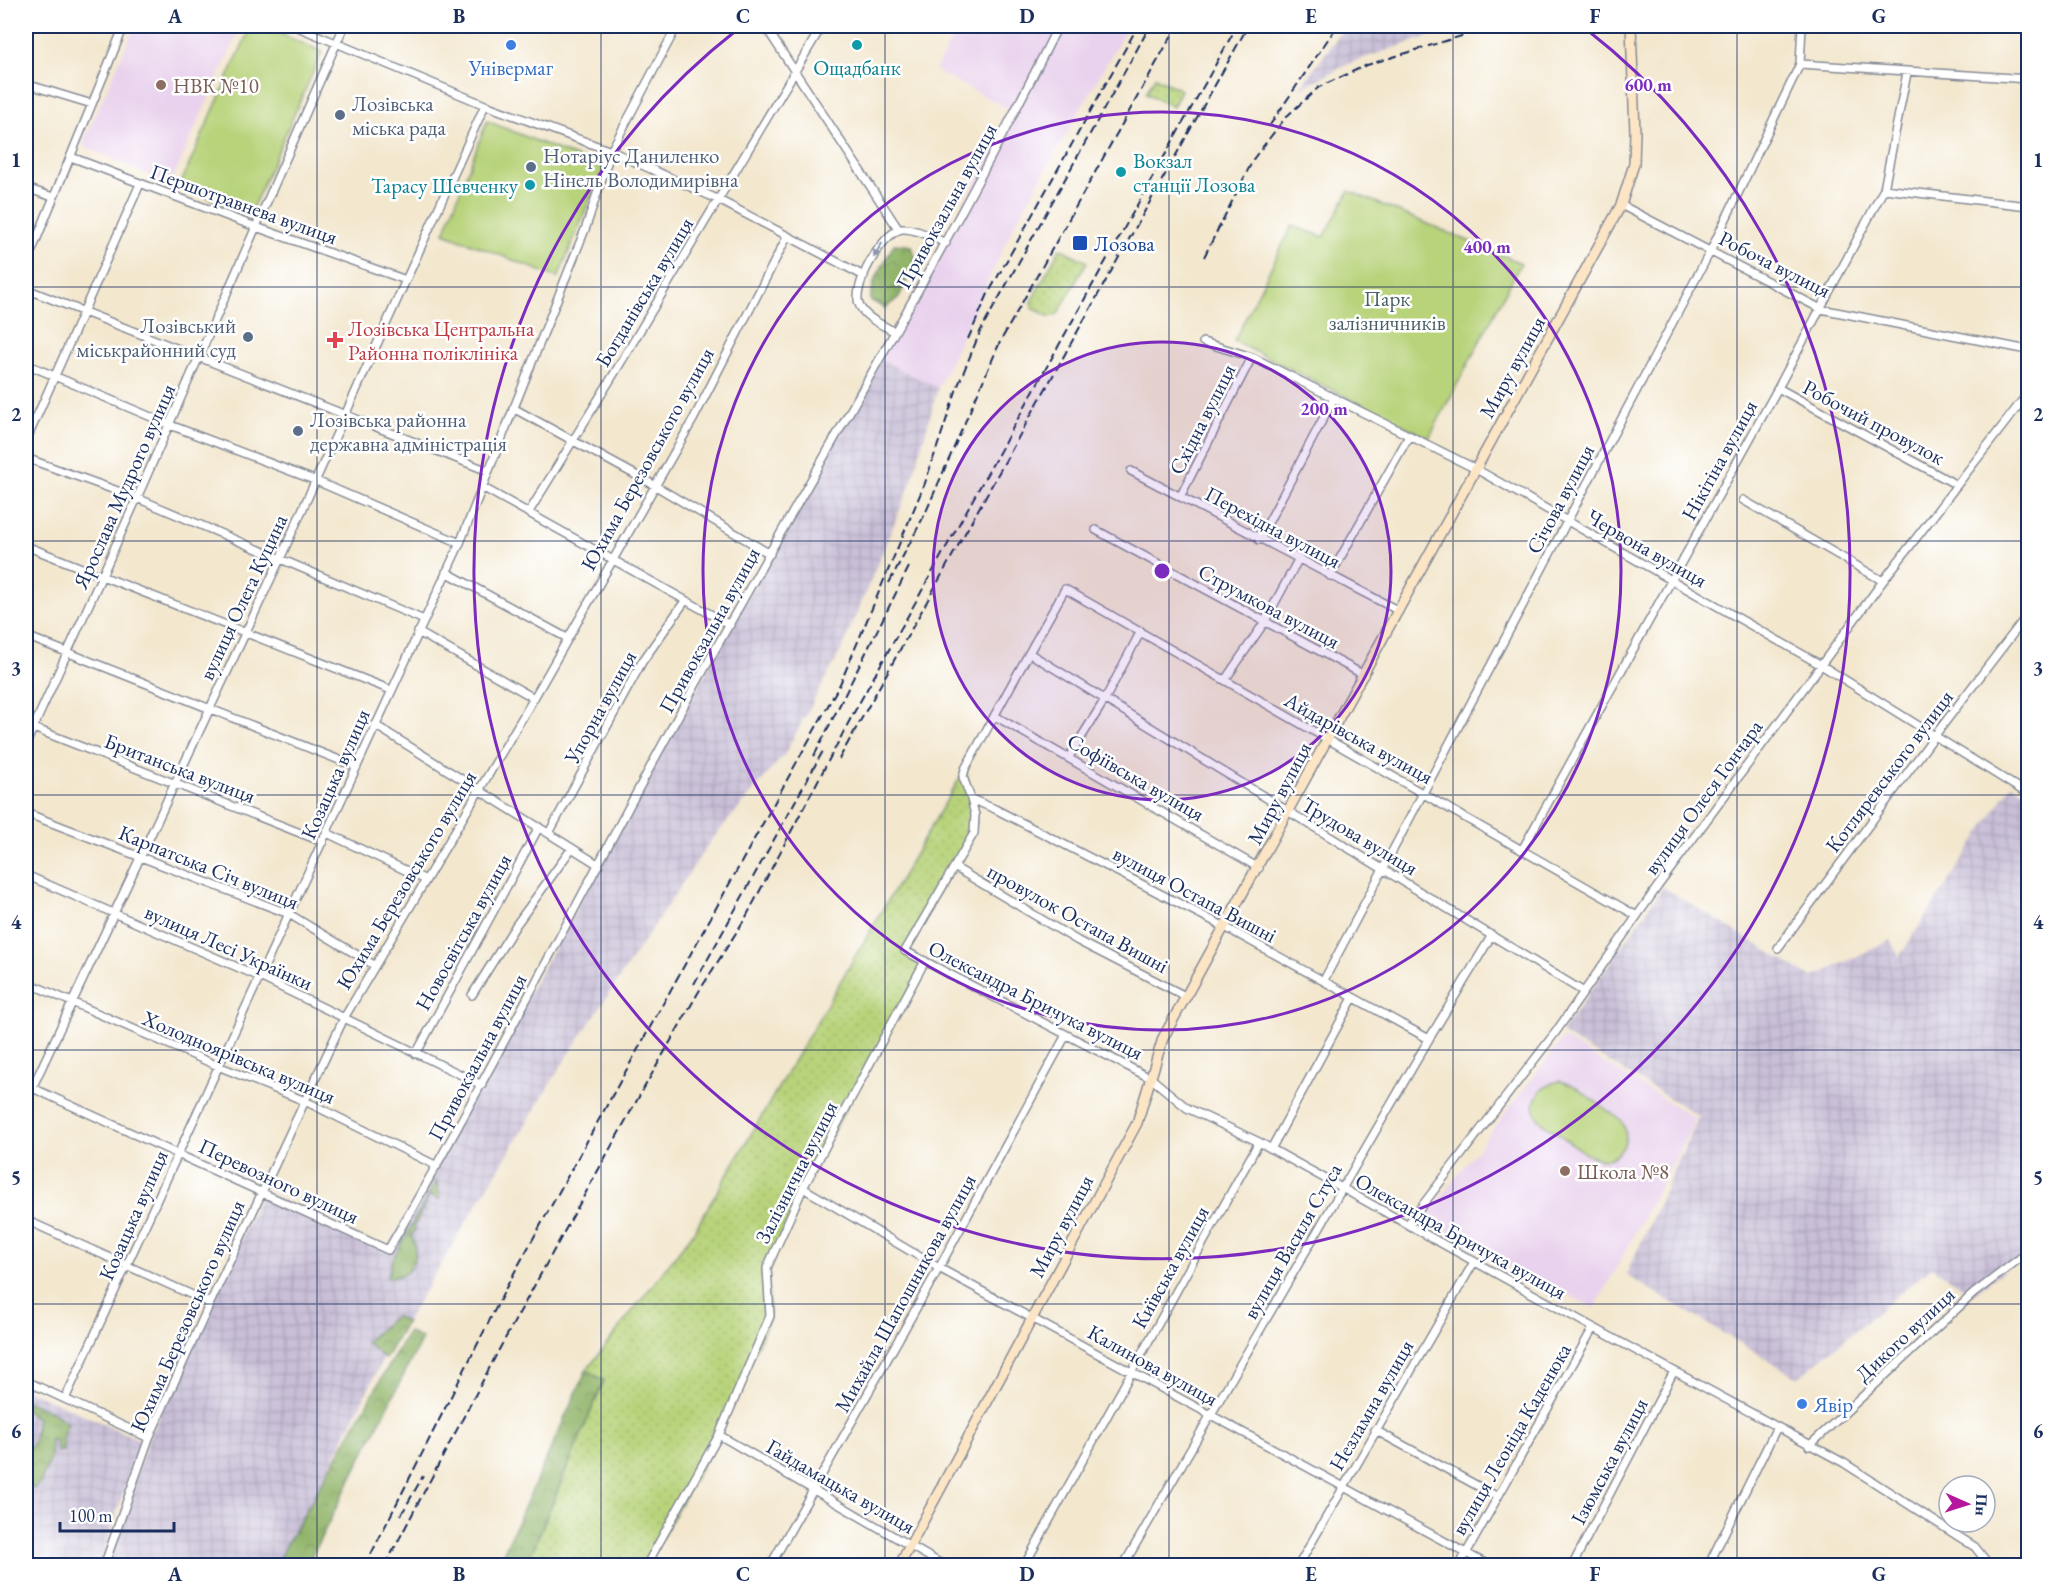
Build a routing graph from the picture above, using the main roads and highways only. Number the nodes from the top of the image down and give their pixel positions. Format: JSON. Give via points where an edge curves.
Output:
{"nodes":[{"id":1,"x":1631,"y":26,"type":"edge"},
{"id":2,"x":899,"y":1566,"type":"edge"}],
"edges":[{"from":1,"to":2,"type":"main road","name":"Миру вулиця","via":[[1634,164],[1621,205],[1163,1038],[1137,1122]]}]}
